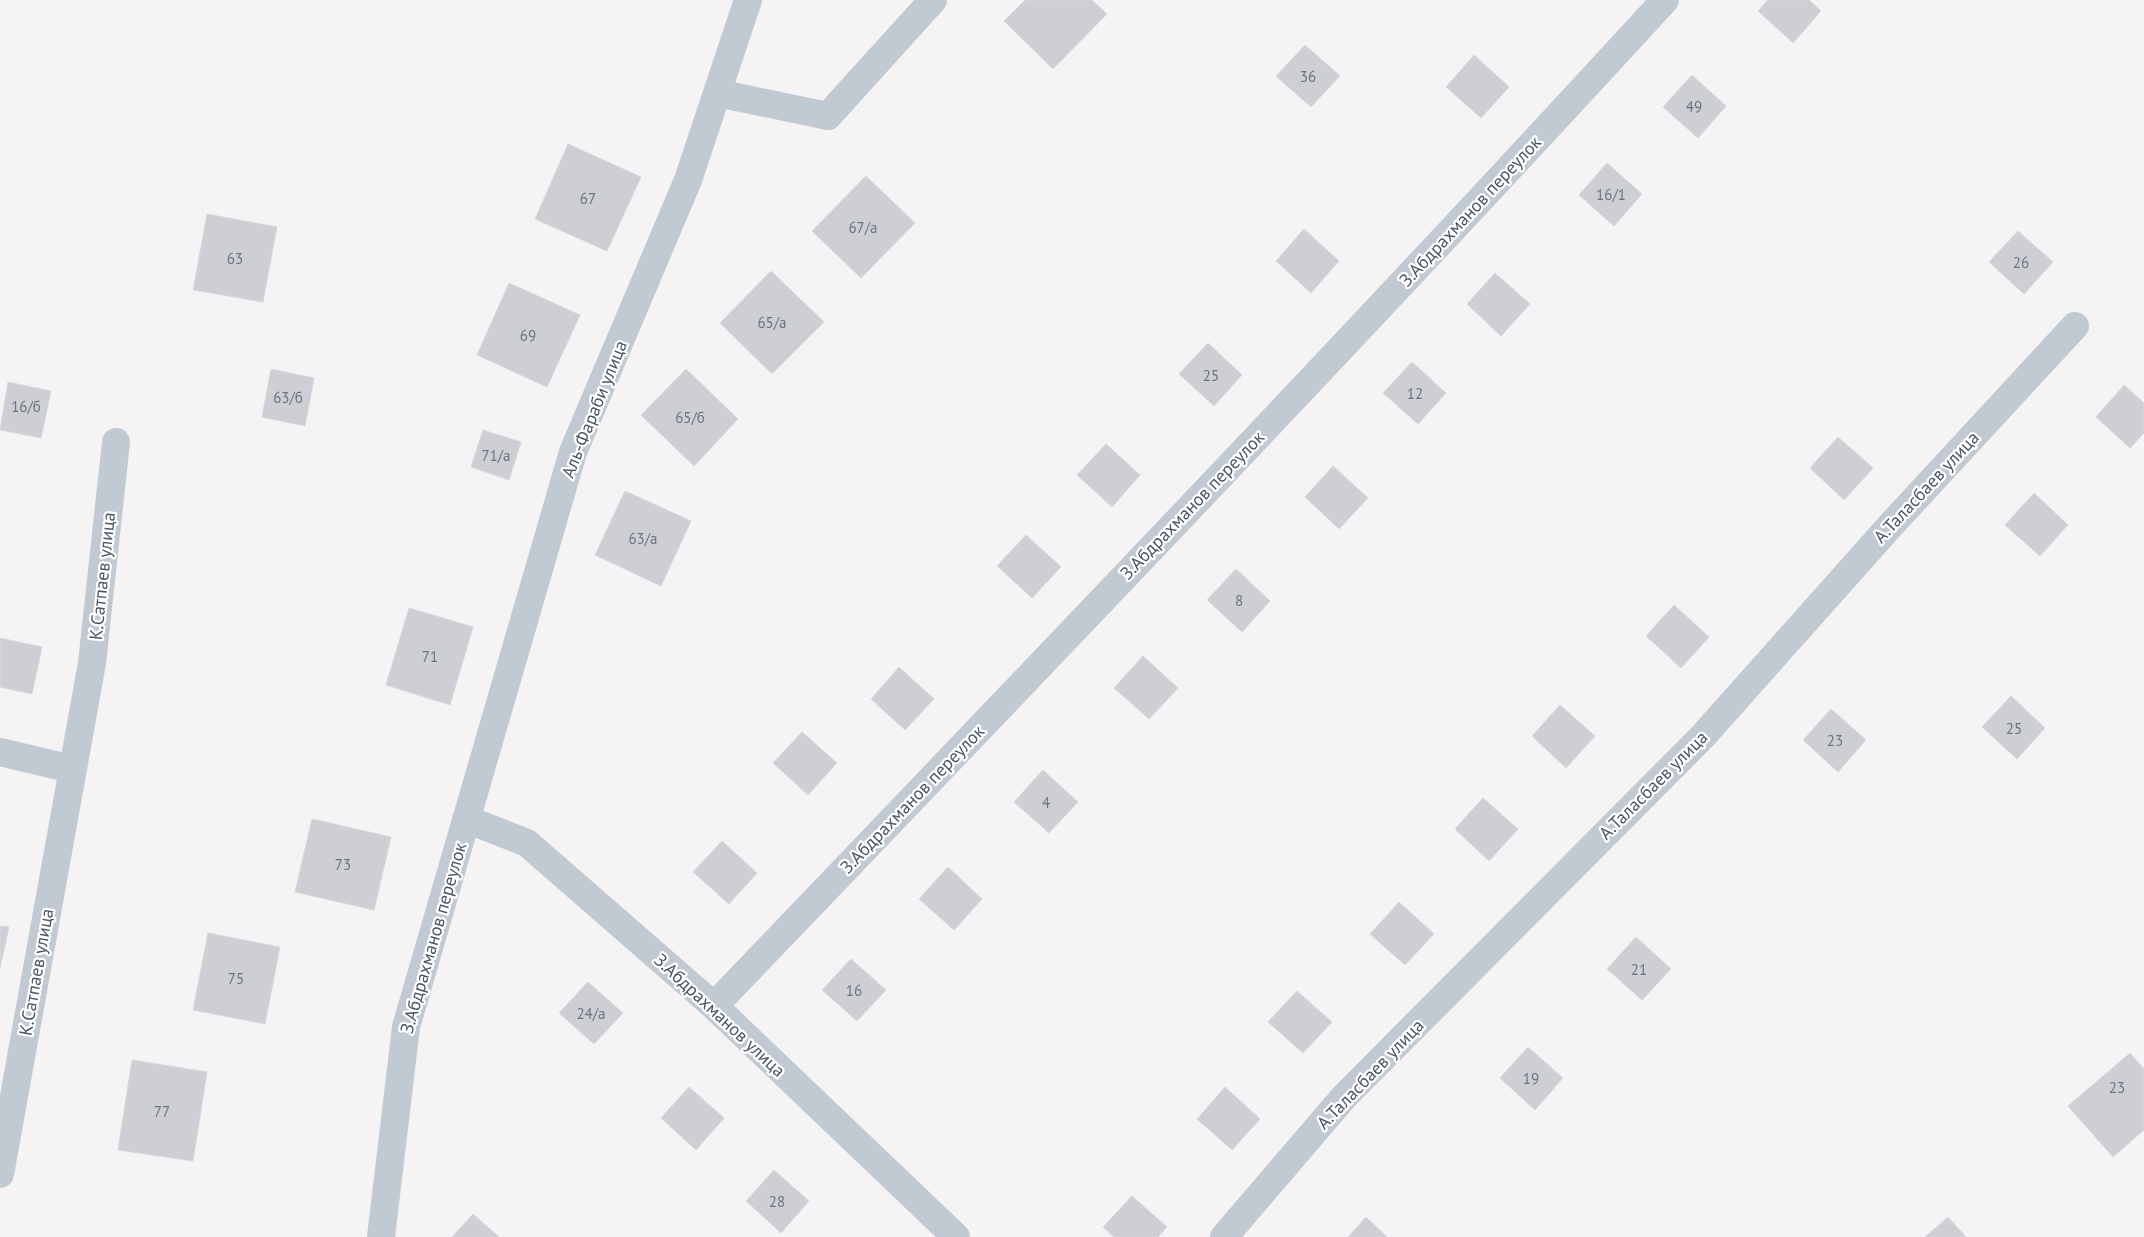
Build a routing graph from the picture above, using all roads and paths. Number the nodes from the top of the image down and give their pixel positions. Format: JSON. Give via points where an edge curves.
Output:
{"nodes":[{"id":1,"x":748,"y":0,"type":"edge"},
{"id":2,"x":933,"y":0,"type":"edge"},
{"id":3,"x":1665,"y":0,"type":"edge"},
{"id":4,"x":717,"y":93,"type":"junction"},
{"id":5,"x":2075,"y":326,"type":"dead end"},
{"id":6,"x":116,"y":442,"type":"dead end"},
{"id":7,"x":0,"y":752,"type":"edge"},
{"id":8,"x":72,"y":769,"type":"junction"},
{"id":9,"x":466,"y":819,"type":"junction"},
{"id":10,"x":714,"y":1006,"type":"junction"},
{"id":11,"x":0,"y":1174,"type":"edge"},
{"id":12,"x":380,"y":1237,"type":"edge"},
{"id":13,"x":956,"y":1237,"type":"edge"},
{"id":14,"x":1224,"y":1237,"type":"edge"}],
"edges":[{"from":1,"to":4,"type":"street","name":"Аль-Фараби улица"},
{"from":2,"to":4,"type":"street","via":[[828,116]]},
{"from":3,"to":10,"type":"street","name":"З.Абдрахманов переулок","via":[[1199,498]]},
{"from":4,"to":9,"type":"street","name":"Аль-Фараби улица","via":[[688,180],[573,452]]},
{"from":5,"to":14,"type":"street","name":"А.Таласбаев улица","via":[[1883,533],[1703,736],[1344,1098]]},
{"from":6,"to":8,"type":"street","name":"К.Сатпаев улица","via":[[92,664]]},
{"from":7,"to":8,"type":"street"},
{"from":8,"to":11,"type":"street","name":"К.Сатпаев улица"},
{"from":9,"to":10,"type":"street","name":"З.Абдрахманов улица","via":[[527,843]]},
{"from":9,"to":12,"type":"street","name":"З.Абдрахманов переулок","via":[[406,1027]]},
{"from":10,"to":13,"type":"street","name":"З.Абдрахманов улица"}]}
